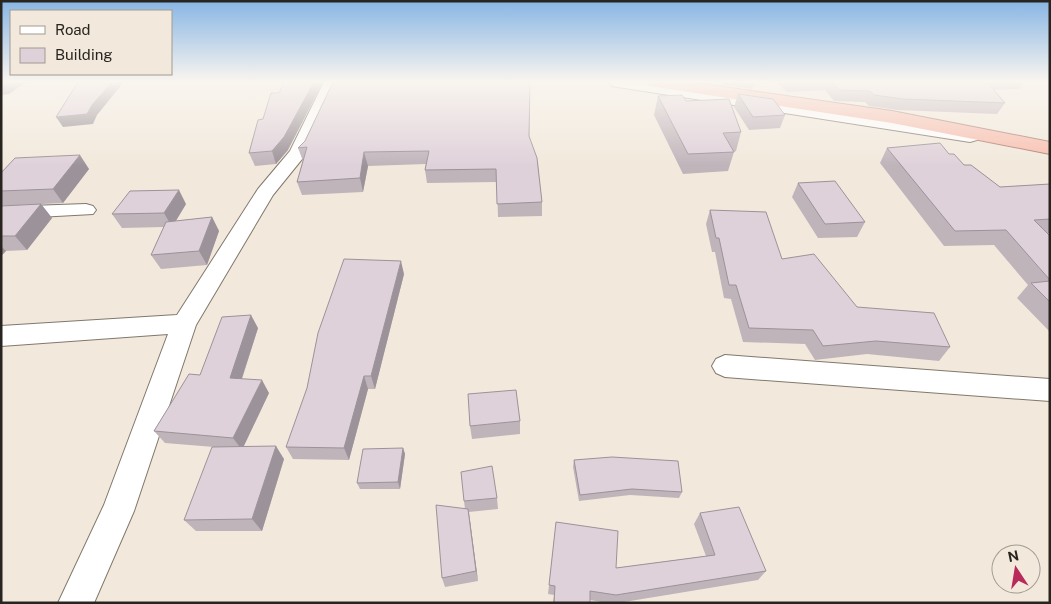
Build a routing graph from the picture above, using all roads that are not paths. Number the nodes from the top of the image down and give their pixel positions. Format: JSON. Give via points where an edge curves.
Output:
{"nodes":[{"id":1,"x":318,"y":110,"type":"edge"},
{"id":2,"x":798,"y":110,"type":"edge"},
{"id":3,"x":846,"y":110,"type":"edge"},
{"id":4,"x":879,"y":110,"type":"edge"},
{"id":5,"x":1024,"y":143,"type":"junction"},
{"id":6,"x":1050,"y":148,"type":"edge"},
{"id":7,"x":86,"y":210,"type":"dead end"},
{"id":8,"x":1,"y":213,"type":"edge"},
{"id":9,"x":184,"y":324,"type":"junction"},
{"id":10,"x":1,"y":336,"type":"edge"},
{"id":11,"x":725,"y":366,"type":"dead end"},
{"id":12,"x":1050,"y":390,"type":"edge"},
{"id":13,"x":76,"y":603,"type":"edge"}],
"edges":[{"from":1,"to":9,"type":"street","via":[[298,152],[265,193]]},
{"from":2,"to":5,"type":"street"},
{"from":3,"to":5,"type":"highway"},
{"from":4,"to":5,"type":"street"},
{"from":5,"to":6,"type":"highway"},
{"from":7,"to":8,"type":"street"},
{"from":9,"to":10,"type":"street"},
{"from":9,"to":13,"type":"street","via":[[118,511]]},
{"from":11,"to":12,"type":"street"}]}
